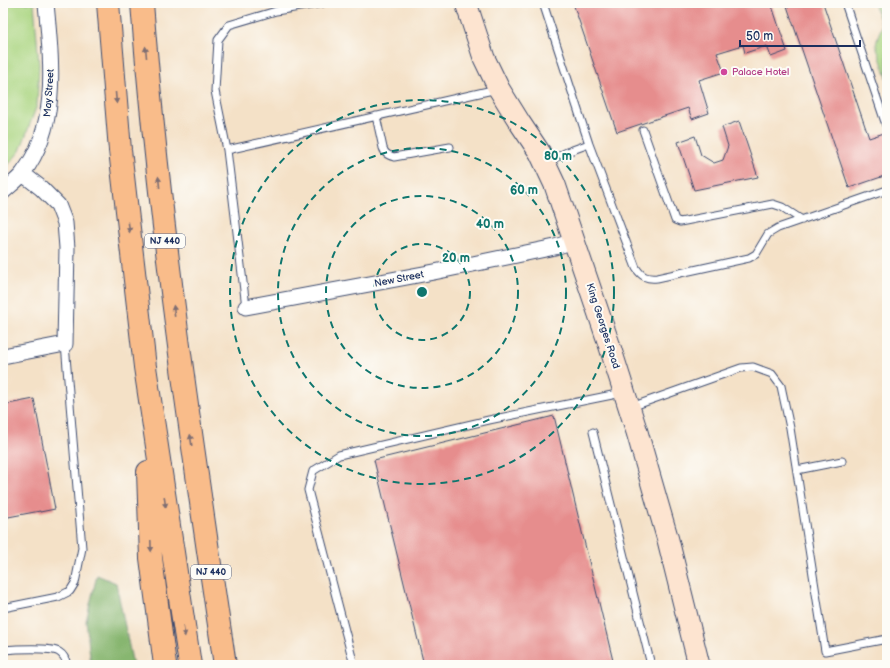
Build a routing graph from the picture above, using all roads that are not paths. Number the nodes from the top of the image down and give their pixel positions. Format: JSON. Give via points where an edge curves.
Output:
{"nodes":[{"id":1,"x":46,"y":3,"type":"edge"},
{"id":2,"x":108,"y":3,"type":"edge"},
{"id":3,"x":142,"y":3,"type":"edge"},
{"id":4,"x":323,"y":3,"type":"edge"},
{"id":5,"x":466,"y":3,"type":"edge"},
{"id":6,"x":543,"y":3,"type":"edge"},
{"id":7,"x":845,"y":3,"type":"edge"},
{"id":8,"x":499,"y":89,"type":"junction"},
{"id":9,"x":376,"y":116,"type":"junction"},
{"id":10,"x":887,"y":128,"type":"edge"},
{"id":11,"x":643,"y":130,"type":"dead end"},
{"id":12,"x":589,"y":144,"type":"junction"},
{"id":13,"x":450,"y":147,"type":"dead end"},
{"id":14,"x":227,"y":150,"type":"junction"},
{"id":15,"x":546,"y":163,"type":"junction"},
{"id":16,"x":23,"y":174,"type":"junction"},
{"id":17,"x":887,"y":190,"type":"edge"},
{"id":18,"x":3,"y":192,"type":"edge"},
{"id":19,"x":802,"y":220,"type":"junction"},
{"id":20,"x":574,"y":241,"type":"junction"},
{"id":21,"x":246,"y":307,"type":"joint"},
{"id":22,"x":65,"y":344,"type":"junction"},
{"id":23,"x":3,"y":356,"type":"edge"},
{"id":24,"x":145,"y":367,"type":"junction"},
{"id":25,"x":627,"y":400,"type":"junction"},
{"id":26,"x":593,"y":432,"type":"dead end"},
{"id":27,"x":842,"y":461,"type":"dead end"},
{"id":28,"x":796,"y":470,"type":"junction"},
{"id":29,"x":197,"y":478,"type":"junction"},
{"id":30,"x":3,"y":608,"type":"edge"},
{"id":31,"x":887,"y":639,"type":"edge"},
{"id":32,"x":3,"y":650,"type":"edge"},
{"id":33,"x":693,"y":664,"type":"edge"},
{"id":34,"x":68,"y":665,"type":"edge"},
{"id":35,"x":165,"y":665,"type":"edge"},
{"id":36,"x":190,"y":665,"type":"edge"},
{"id":37,"x":225,"y":665,"type":"edge"},
{"id":38,"x":235,"y":665,"type":"edge"},
{"id":39,"x":354,"y":665,"type":"edge"},
{"id":40,"x":651,"y":665,"type":"edge"}],
"edges":[{"from":1,"to":16,"type":"street","name":"May Street","via":[[51,65],[48,117],[39,147]]},
{"from":2,"to":24,"type":"highway","number":"NJ 440","one_way":true,"via":[[120,150]]},
{"from":29,"to":3,"type":"highway","number":"NJ 440","one_way":true,"via":[[170,278]]},
{"from":4,"to":14,"type":"lane","via":[[276,11],[229,25],[218,40],[215,91]]},
{"from":5,"to":8,"type":"street","name":"King Georges Road","via":[[484,58]]},
{"from":6,"to":12,"type":"lane"},
{"from":7,"to":10,"type":"lane"},
{"from":8,"to":9,"type":"lane"},
{"from":8,"to":15,"type":"street","name":"King Georges Road"},
{"from":9,"to":13,"type":"lane","via":[[383,148],[389,156]]},
{"from":9,"to":14,"type":"lane"},
{"from":11,"to":19,"type":"lane","via":[[677,222],[773,204]]},
{"from":12,"to":15,"type":"lane"},
{"from":12,"to":19,"type":"lane","via":[[636,268],[648,278],[749,258],[756,254],[764,238],[773,231]]},
{"from":14,"to":21,"type":"lane"},
{"from":15,"to":20,"type":"street","name":"King Georges Road"},
{"from":16,"to":18,"type":"street","name":"May Street"},
{"from":16,"to":22,"type":"street","via":[[58,205],[65,223]]},
{"from":17,"to":19,"type":"lane"},
{"from":20,"to":21,"type":"street","name":"New Street","via":[[434,272]]},
{"from":20,"to":25,"type":"street","name":"King Georges Road"},
{"from":22,"to":23,"type":"street"},
{"from":22,"to":30,"type":"lane","via":[[82,548],[75,583],[70,591],[58,597]]},
{"from":24,"to":35,"type":"highway","one_way":true,"via":[[151,558]]},
{"from":24,"to":36,"type":"highway","number":"NJ 440","one_way":true},
{"from":25,"to":28,"type":"lane","via":[[741,368],[753,367],[772,374],[780,386]]},
{"from":25,"to":33,"type":"street","name":"King Georges Road","via":[[658,506]]},
{"from":25,"to":39,"type":"lane","via":[[489,420],[339,455],[313,471],[308,490]]},
{"from":26,"to":40,"type":"lane"},
{"from":27,"to":28,"type":"lane"},
{"from":28,"to":31,"type":"lane","via":[[825,651]]},
{"from":29,"to":37,"type":"highway","number":"NJ 440"},
{"from":29,"to":38,"type":"highway"},
{"from":32,"to":34,"type":"lane","via":[[51,649],[60,652]]}]}
